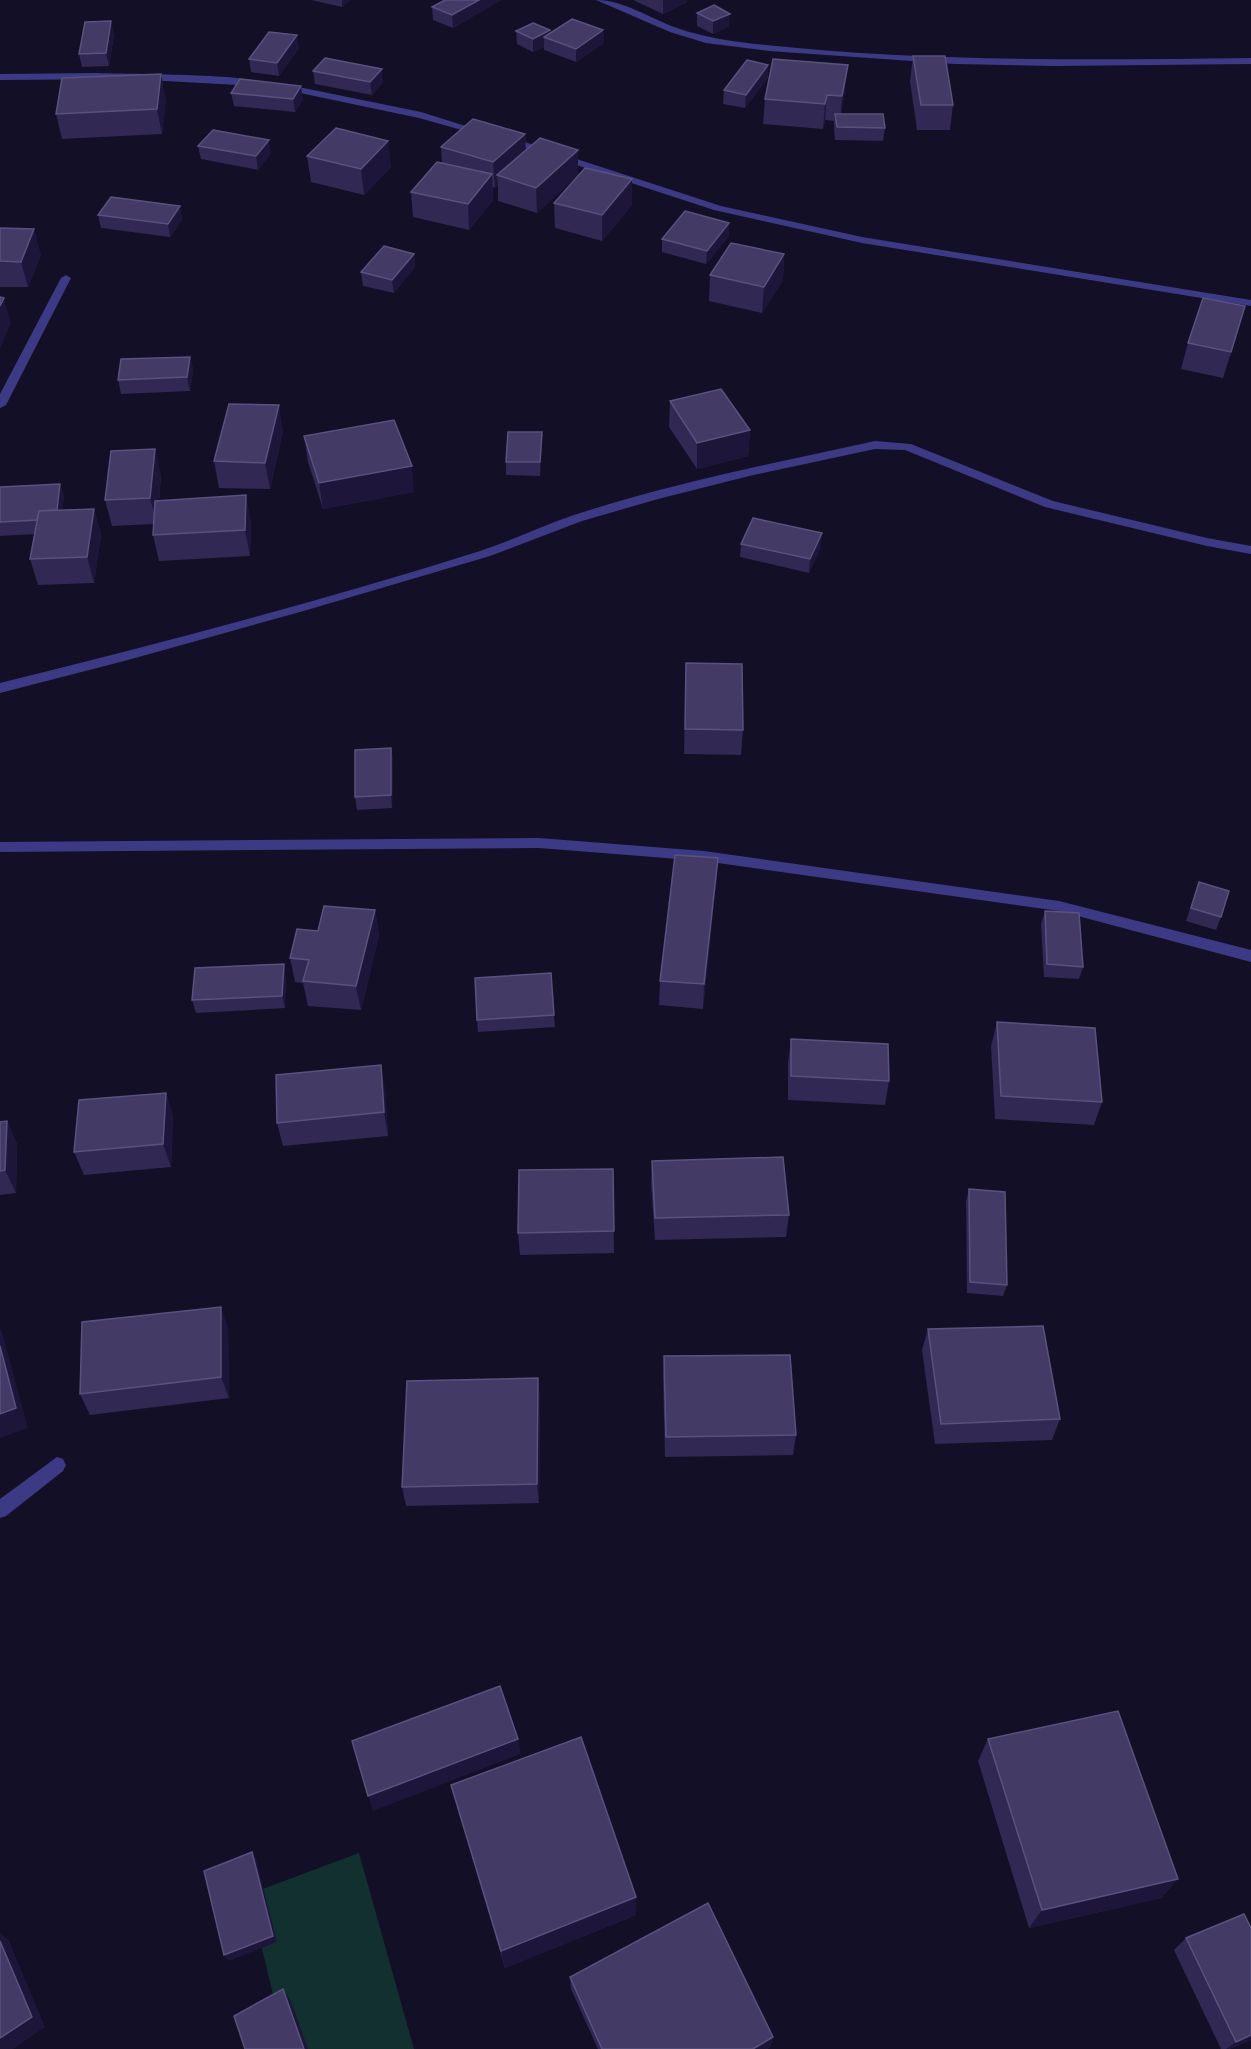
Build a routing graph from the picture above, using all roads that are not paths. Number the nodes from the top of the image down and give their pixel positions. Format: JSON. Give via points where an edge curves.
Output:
{"nodes":[{"id":1,"x":601,"y":0,"type":"edge"},
{"id":2,"x":1251,"y":61,"type":"edge"},
{"id":3,"x":0,"y":77,"type":"edge"},
{"id":4,"x":66,"y":278,"type":"dead end"},
{"id":5,"x":1251,"y":303,"type":"edge"},
{"id":6,"x":0,"y":405,"type":"edge"},
{"id":7,"x":1251,"y":550,"type":"edge"},
{"id":8,"x":0,"y":688,"type":"edge"},
{"id":9,"x":0,"y":847,"type":"edge"},
{"id":10,"x":1251,"y":956,"type":"edge"},
{"id":11,"x":57,"y":1465,"type":"dead end"},
{"id":12,"x":0,"y":1509,"type":"edge"}],
"edges":[{"from":1,"to":2,"type":"street","via":[[709,41],[769,48],[956,61]]},
{"from":3,"to":5,"type":"street","via":[[197,78],[272,85],[421,115],[718,208],[762,218],[862,240]]},
{"from":4,"to":6,"type":"street"},
{"from":7,"to":8,"type":"street","via":[[1049,504],[907,447],[875,445],[655,496],[578,518],[486,553],[314,604]]},
{"from":9,"to":10,"type":"street","via":[[539,843],[704,856],[1059,906]]},
{"from":11,"to":12,"type":"street"}]}
